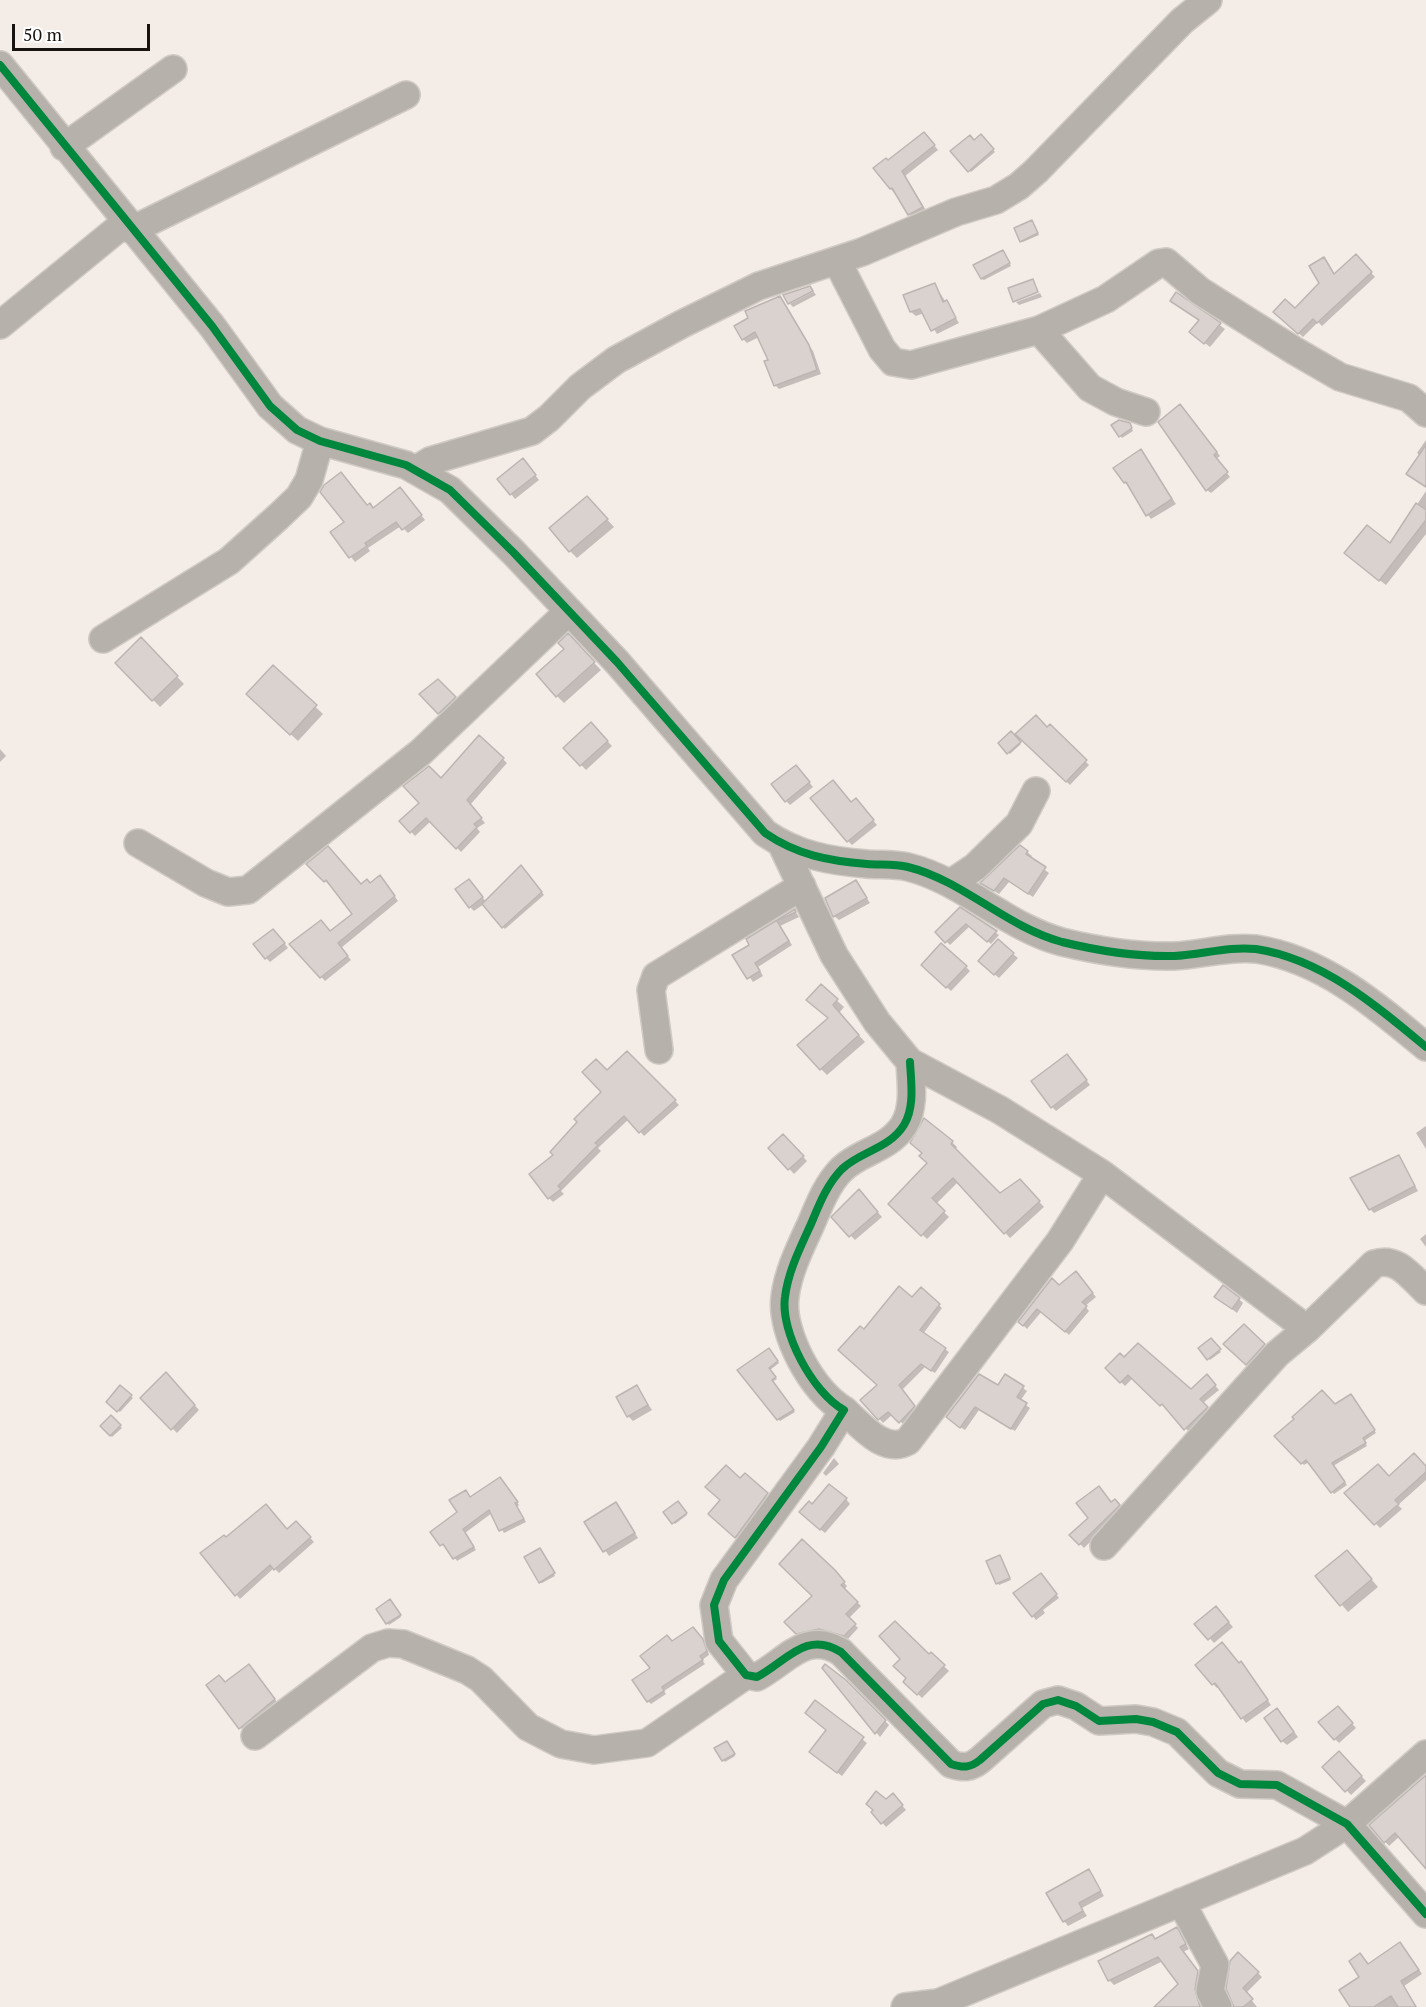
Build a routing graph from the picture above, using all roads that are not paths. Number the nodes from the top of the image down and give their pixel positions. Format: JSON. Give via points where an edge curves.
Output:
{"nodes":[{"id":1,"x":1208,"y":0,"type":"edge"},
{"id":2,"x":0,"y":65,"type":"edge"},
{"id":3,"x":173,"y":69,"type":"dead end"},
{"id":4,"x":406,"y":95,"type":"dead end"},
{"id":5,"x":64,"y":147,"type":"junction"},
{"id":6,"x":129,"y":226,"type":"junction"},
{"id":7,"x":837,"y":261,"type":"junction"},
{"id":8,"x":0,"y":325,"type":"edge"},
{"id":9,"x":1038,"y":330,"type":"junction"},
{"id":10,"x":1146,"y":412,"type":"dead end"},
{"id":11,"x":1426,"y":413,"type":"edge"},
{"id":12,"x":320,"y":441,"type":"junction"},
{"id":13,"x":416,"y":470,"type":"junction"},
{"id":14,"x":569,"y":611,"type":"junction"},
{"id":15,"x":103,"y":639,"type":"dead end"},
{"id":16,"x":1036,"y":790,"type":"dead end"},
{"id":17,"x":138,"y":843,"type":"dead end"},
{"id":18,"x":783,"y":845,"type":"junction"},
{"id":19,"x":951,"y":883,"type":"junction"},
{"id":20,"x":802,"y":886,"type":"junction"},
{"id":21,"x":1426,"y":1047,"type":"edge"},
{"id":22,"x":659,"y":1050,"type":"dead end"},
{"id":23,"x":910,"y":1062,"type":"junction"},
{"id":24,"x":1102,"y":1174,"type":"junction"},
{"id":25,"x":1426,"y":1291,"type":"edge"},
{"id":26,"x":1307,"y":1329,"type":"junction"},
{"id":27,"x":844,"y":1410,"type":"junction"},
{"id":28,"x":1104,"y":1546,"type":"dead end"},
{"id":29,"x":746,"y":1675,"type":"junction"},
{"id":30,"x":255,"y":1736,"type":"dead end"},
{"id":31,"x":1426,"y":1754,"type":"edge"},
{"id":32,"x":1347,"y":1824,"type":"junction"},
{"id":33,"x":1181,"y":1902,"type":"junction"},
{"id":34,"x":1426,"y":1914,"type":"edge"},
{"id":35,"x":953,"y":2001,"type":"edge"},
{"id":36,"x":905,"y":2007,"type":"edge"},
{"id":37,"x":1218,"y":2007,"type":"edge"}],
"edges":[{"from":1,"to":7,"type":"street","via":[[1182,21],[1019,186],[996,200],[956,212]]},
{"from":2,"to":5,"type":"street"},
{"from":3,"to":5,"type":"street"},
{"from":4,"to":6,"type":"street"},
{"from":5,"to":6,"type":"street"},
{"from":6,"to":8,"type":"street"},
{"from":6,"to":12,"type":"street","via":[[212,326],[270,406],[297,430]]},
{"from":7,"to":9,"type":"street","via":[[882,349],[893,362],[911,365]]},
{"from":7,"to":13,"type":"street","via":[[759,286],[616,360],[532,431],[430,461]]},
{"from":9,"to":10,"type":"street","via":[[1090,388]]},
{"from":9,"to":11,"type":"street","via":[[1106,299],[1159,262],[1166,262],[1200,291],[1295,351],[1340,376],[1409,398]]},
{"from":12,"to":13,"type":"street"},
{"from":12,"to":15,"type":"street","via":[[309,480],[299,497],[278,517],[229,561]]},
{"from":13,"to":14,"type":"street","via":[[450,490]]},
{"from":14,"to":17,"type":"street","via":[[421,752],[248,890],[228,892],[206,883]]},
{"from":14,"to":18,"type":"street","via":[[745,812]]},
{"from":16,"to":19,"type":"street","via":[[1019,824],[975,867]]},
{"from":18,"to":19,"type":"street","via":[[807,856],[906,866]]},
{"from":18,"to":20,"type":"street"},
{"from":19,"to":21,"type":"street","via":[[1039,934],[1064,942],[1140,956],[1253,949],[1292,957],[1322,969]]},
{"from":20,"to":22,"type":"street","via":[[656,976],[651,990]]},
{"from":20,"to":23,"type":"street","via":[[834,955],[877,1022]]},
{"from":23,"to":24,"type":"street","via":[[1000,1110]]},
{"from":23,"to":27,"type":"street","via":[[906,1123],[894,1140],[843,1168],[827,1189],[790,1275],[784,1299],[789,1335],[809,1373],[827,1399]]},
{"from":24,"to":26,"type":"street"},
{"from":24,"to":27,"type":"street","via":[[1060,1240],[908,1441],[888,1444]]},
{"from":25,"to":26,"type":"street","via":[[1394,1262],[1374,1264]]},
{"from":26,"to":28,"type":"street","via":[[1277,1354]]},
{"from":27,"to":29,"type":"street","via":[[724,1580],[714,1605],[719,1641]]},
{"from":29,"to":30,"type":"street","via":[[647,1743],[594,1750],[561,1744],[528,1727],[467,1670],[403,1644],[388,1643],[372,1648]]},
{"from":29,"to":32,"type":"street","via":[[757,1677],[809,1643],[832,1646],[951,1764],[962,1768],[980,1761],[1050,1701],[1076,1706],[1099,1721],[1153,1722],[1177,1732],[1218,1773],[1240,1784],[1277,1785]]},
{"from":31,"to":32,"type":"street"},
{"from":32,"to":33,"type":"street","via":[[1305,1851]]},
{"from":32,"to":34,"type":"street"},
{"from":33,"to":35,"type":"street"},
{"from":33,"to":37,"type":"street","via":[[1215,1965],[1210,1991]]},
{"from":35,"to":36,"type":"street"}]}
